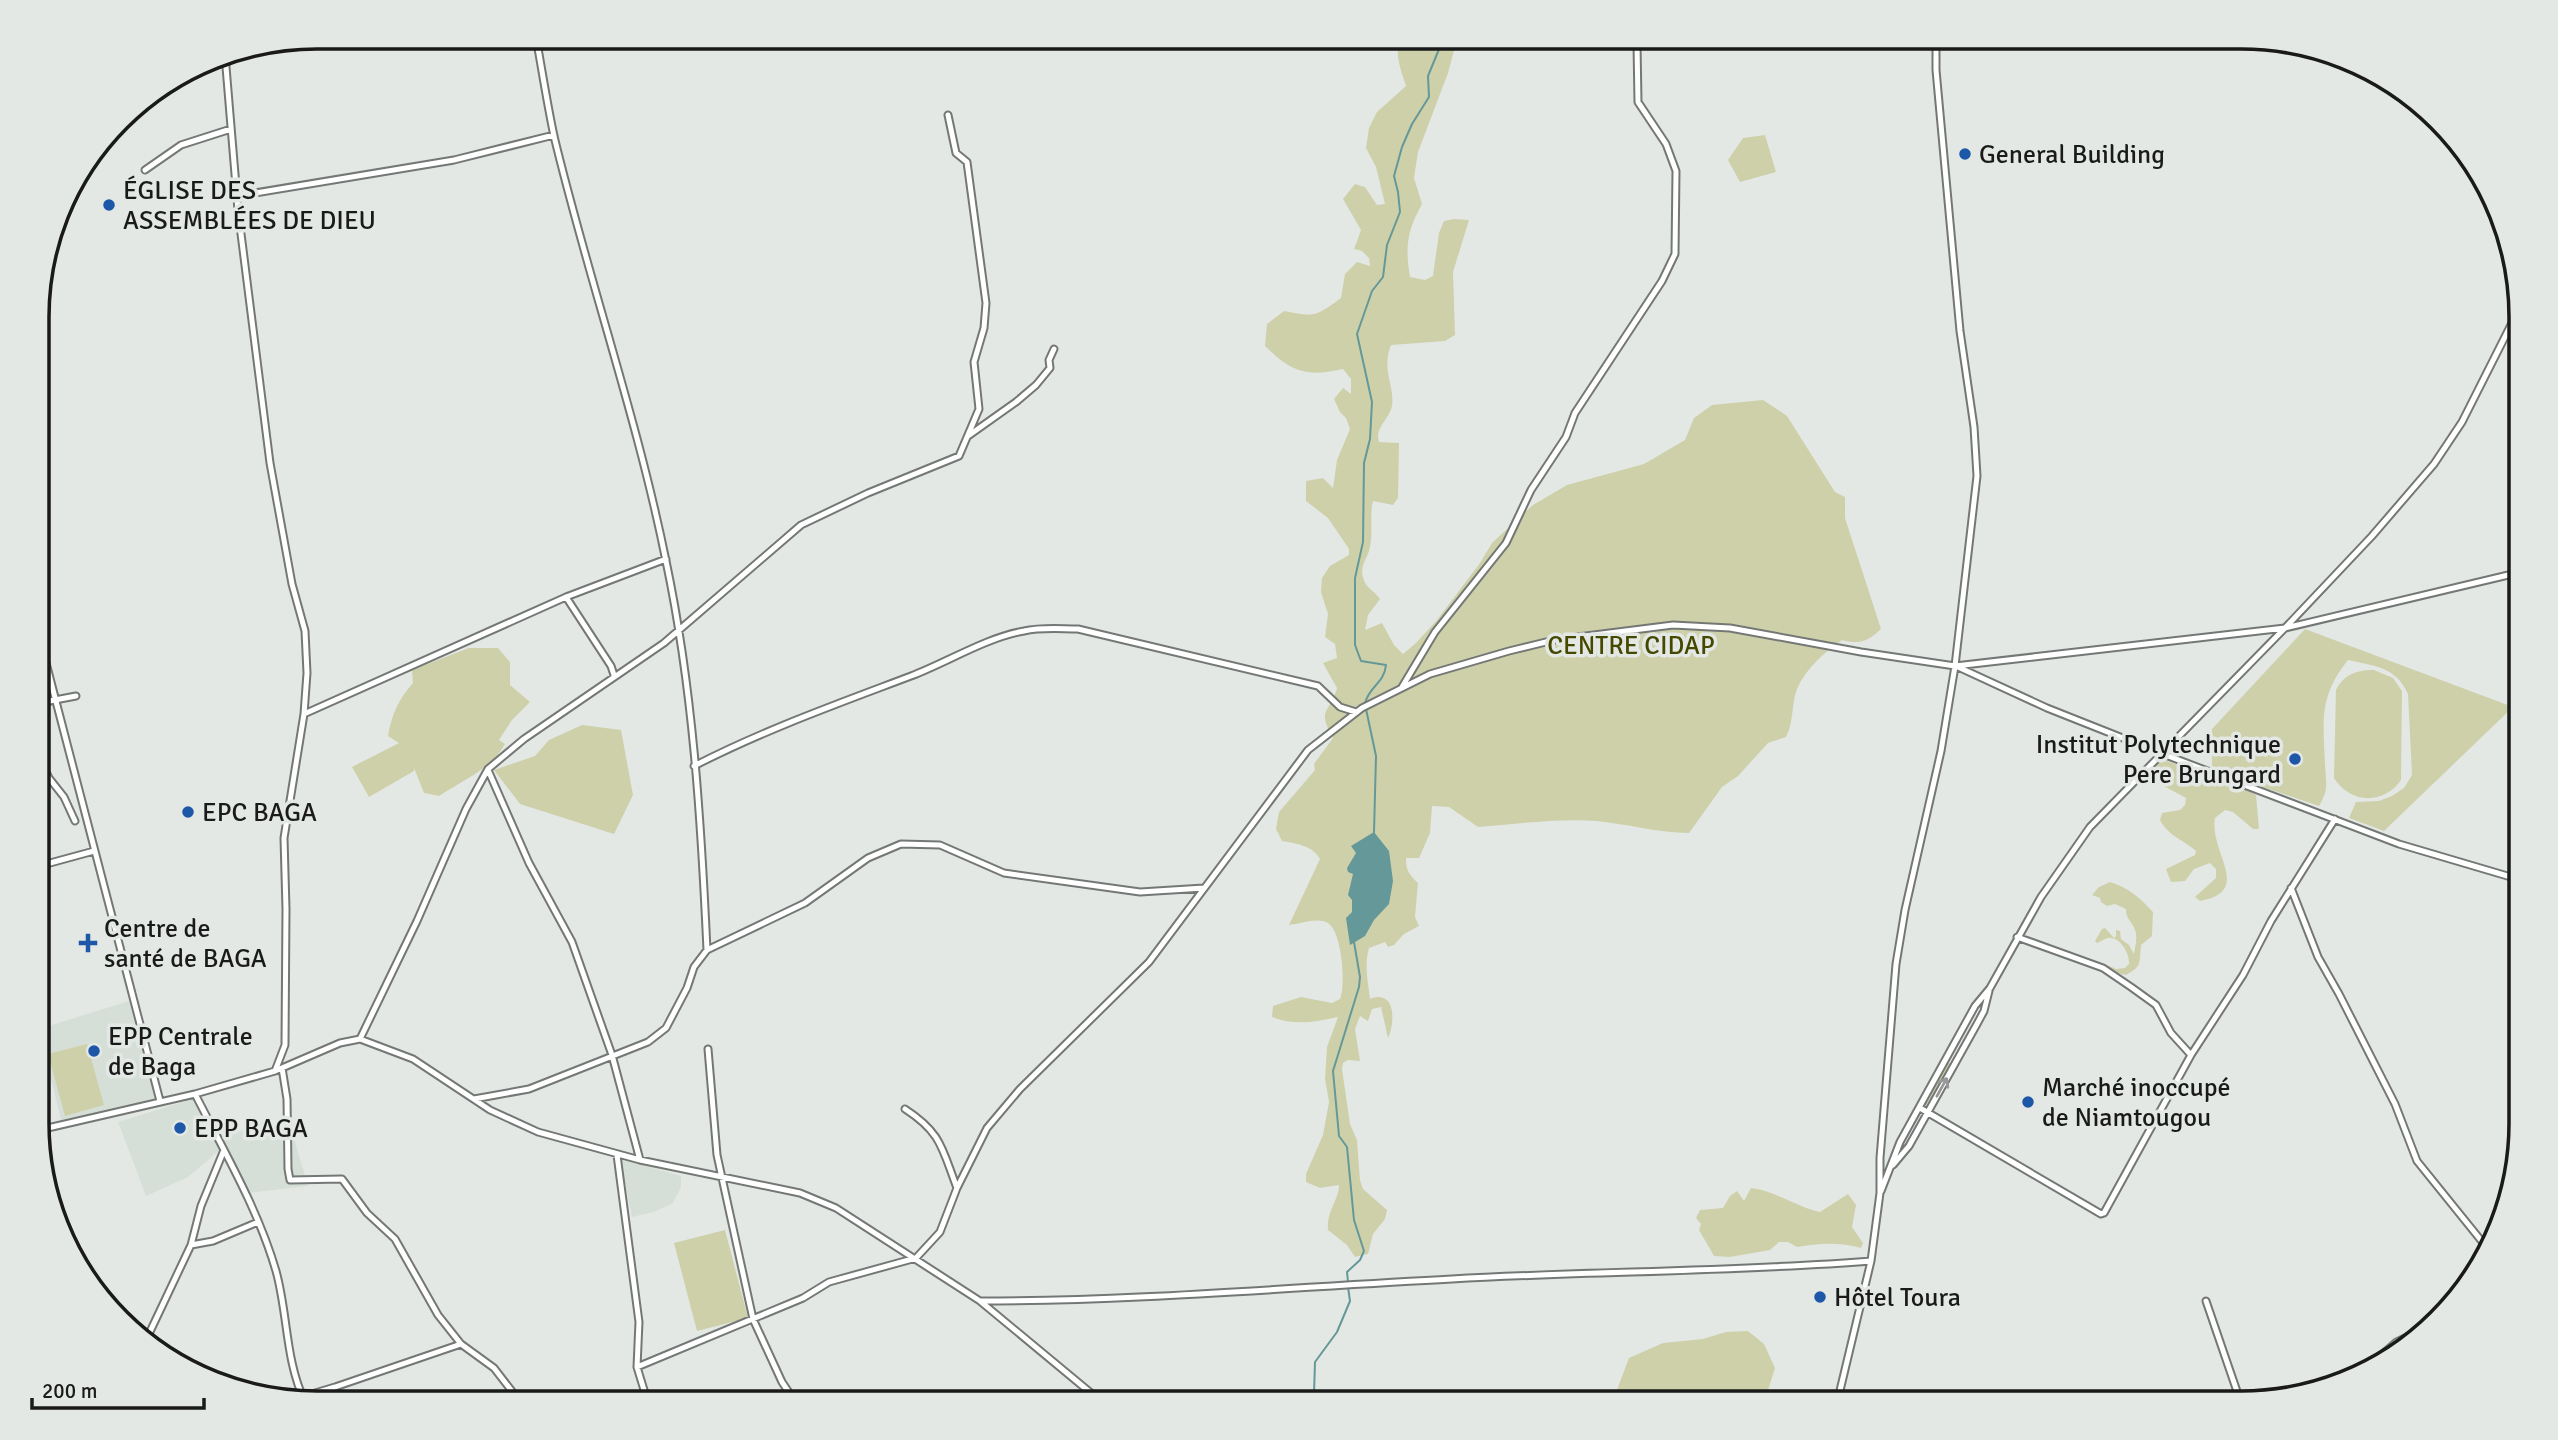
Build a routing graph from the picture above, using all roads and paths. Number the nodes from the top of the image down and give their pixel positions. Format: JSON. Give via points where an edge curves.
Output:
{"nodes":[{"id":1,"x":538,"y":49,"type":"edge"},
{"id":2,"x":1637,"y":49,"type":"edge"},
{"id":3,"x":1936,"y":49,"type":"edge"},
{"id":4,"x":226,"y":65,"type":"edge"},
{"id":5,"x":948,"y":115,"type":"dead end"},
{"id":6,"x":231,"y":129,"type":"junction"},
{"id":7,"x":554,"y":135,"type":"junction"},
{"id":8,"x":145,"y":170,"type":"dead end"},
{"id":9,"x":237,"y":196,"type":"junction"},
{"id":10,"x":2509,"y":329,"type":"edge"},
{"id":11,"x":1054,"y":349,"type":"dead end"},
{"id":12,"x":968,"y":436,"type":"junction"},
{"id":13,"x":666,"y":559,"type":"junction"},
{"id":14,"x":2509,"y":575,"type":"edge"},
{"id":15,"x":566,"y":597,"type":"junction"},
{"id":16,"x":2285,"y":628,"type":"junction"},
{"id":17,"x":679,"y":630,"type":"junction"},
{"id":18,"x":1955,"y":666,"type":"junction"},
{"id":19,"x":614,"y":675,"type":"junction"},
{"id":20,"x":49,"y":677,"type":"edge"},
{"id":21,"x":1402,"y":687,"type":"junction"},
{"id":22,"x":76,"y":696,"type":"dead end"},
{"id":23,"x":55,"y":701,"type":"junction"},
{"id":24,"x":49,"y":702,"type":"edge"},
{"id":25,"x":1359,"y":710,"type":"junction"},
{"id":26,"x":304,"y":714,"type":"junction"},
{"id":27,"x":2163,"y":754,"type":"junction"},
{"id":28,"x":694,"y":766,"type":"junction"},
{"id":29,"x":488,"y":769,"type":"junction"},
{"id":30,"x":49,"y":778,"type":"edge"},
{"id":31,"x":2336,"y":819,"type":"junction"},
{"id":32,"x":75,"y":821,"type":"dead end"},
{"id":33,"x":94,"y":851,"type":"junction"},
{"id":34,"x":49,"y":863,"type":"edge"},
{"id":35,"x":2509,"y":876,"type":"edge"},
{"id":36,"x":1204,"y":888,"type":"junction"},
{"id":37,"x":2291,"y":888,"type":"junction"},
{"id":38,"x":2017,"y":937,"type":"junction"},
{"id":39,"x":706,"y":950,"type":"junction"},
{"id":40,"x":1990,"y":988,"type":"junction"},
{"id":41,"x":1968,"y":1018,"type":"junction"},
{"id":42,"x":1977,"y":1024,"type":"junction"},
{"id":43,"x":360,"y":1039,"type":"junction"},
{"id":44,"x":708,"y":1049,"type":"dead end"},
{"id":45,"x":612,"y":1055,"type":"junction"},
{"id":46,"x":2192,"y":1055,"type":"junction"},
{"id":47,"x":1948,"y":1057,"type":"junction"},
{"id":48,"x":1956,"y":1061,"type":"junction"},
{"id":49,"x":282,"y":1068,"type":"junction"},
{"id":50,"x":275,"y":1071,"type":"junction"},
{"id":51,"x":195,"y":1094,"type":"junction"},
{"id":52,"x":474,"y":1099,"type":"junction"},
{"id":53,"x":160,"y":1101,"type":"junction"},
{"id":54,"x":1920,"y":1108,"type":"junction"},
{"id":55,"x":905,"y":1109,"type":"dead end"},
{"id":56,"x":1928,"y":1113,"type":"junction"},
{"id":57,"x":49,"y":1128,"type":"edge"},
{"id":58,"x":224,"y":1150,"type":"junction"},
{"id":59,"x":617,"y":1155,"type":"junction"},
{"id":60,"x":640,"y":1160,"type":"junction"},
{"id":61,"x":1891,"y":1168,"type":"junction"},
{"id":62,"x":721,"y":1178,"type":"junction"},
{"id":63,"x":957,"y":1188,"type":"junction"},
{"id":64,"x":1881,"y":1193,"type":"junction"},
{"id":65,"x":258,"y":1222,"type":"junction"},
{"id":66,"x":2481,"y":1241,"type":"edge"},
{"id":67,"x":191,"y":1245,"type":"junction"},
{"id":68,"x":916,"y":1258,"type":"junction"},
{"id":69,"x":1871,"y":1261,"type":"junction"},
{"id":70,"x":980,"y":1301,"type":"junction"},
{"id":71,"x":2206,"y":1301,"type":"dead end"},
{"id":72,"x":753,"y":1319,"type":"junction"},
{"id":73,"x":150,"y":1333,"type":"edge"},
{"id":74,"x":461,"y":1344,"type":"junction"},
{"id":75,"x":637,"y":1367,"type":"junction"},
{"id":76,"x":301,"y":1390,"type":"edge"},
{"id":77,"x":328,"y":1391,"type":"edge"},
{"id":78,"x":512,"y":1391,"type":"edge"},
{"id":79,"x":644,"y":1391,"type":"edge"},
{"id":80,"x":788,"y":1391,"type":"edge"},
{"id":81,"x":1089,"y":1391,"type":"edge"},
{"id":82,"x":1840,"y":1391,"type":"edge"},
{"id":83,"x":2237,"y":1391,"type":"edge"}],
"edges":[{"from":1,"to":7,"type":"street"},
{"from":2,"to":21,"type":"street","via":[[1638,102],[1666,144],[1676,171],[1675,254],[1576,413],[1506,543],[1435,632]]},
{"from":3,"to":18,"type":"street","via":[[1977,476]]},
{"from":4,"to":6,"type":"street"},
{"from":5,"to":12,"type":"street","via":[[956,153],[967,162],[986,303],[974,362],[979,409]]},
{"from":6,"to":8,"type":"street","via":[[181,145]]},
{"from":6,"to":9,"type":"street"},
{"from":7,"to":9,"type":"street","via":[[454,160]]},
{"from":7,"to":13,"type":"street"},
{"from":9,"to":26,"type":"street","via":[[270,463],[305,631]]},
{"from":10,"to":16,"type":"street","via":[[2462,422],[2434,464]]},
{"from":11,"to":12,"type":"street","via":[[1050,368],[1036,385]]},
{"from":12,"to":17,"type":"street","via":[[959,456],[801,526]]},
{"from":13,"to":15,"type":"street"},
{"from":13,"to":17,"type":"street"},
{"from":14,"to":16,"type":"street"},
{"from":15,"to":19,"type":"street"},
{"from":15,"to":26,"type":"street"},
{"from":16,"to":18,"type":"street"},
{"from":16,"to":27,"type":"street"},
{"from":17,"to":19,"type":"street"},
{"from":17,"to":28,"type":"street"},
{"from":18,"to":21,"type":"street","via":[[1730,628],[1673,625],[1554,640],[1430,674]]},
{"from":18,"to":27,"type":"street"},
{"from":18,"to":64,"type":"street","via":[[1896,964]]},
{"from":19,"to":29,"type":"street"},
{"from":20,"to":23,"type":"street"},
{"from":21,"to":25,"type":"street"},
{"from":22,"to":23,"type":"street"},
{"from":23,"to":24,"type":"street"},
{"from":23,"to":33,"type":"street"},
{"from":25,"to":28,"type":"street","via":[[1340,707],[1318,687],[1278,676],[1090,632],[1044,628],[998,639],[780,726]]},
{"from":25,"to":36,"type":"street","via":[[1308,750]]},
{"from":26,"to":50,"type":"street","via":[[284,838],[285,1045]]},
{"from":27,"to":31,"type":"street"},
{"from":27,"to":38,"type":"street","via":[[2090,827]]},
{"from":28,"to":39,"type":"street"},
{"from":29,"to":43,"type":"street"},
{"from":29,"to":45,"type":"street","via":[[529,863],[572,942]]},
{"from":30,"to":32,"type":"street"},
{"from":31,"to":35,"type":"street","via":[[2399,844]]},
{"from":31,"to":37,"type":"street"},
{"from":33,"to":34,"type":"street"},
{"from":33,"to":53,"type":"street"},
{"from":36,"to":39,"type":"street","via":[[1140,891],[1004,873],[940,845],[901,844],[868,858],[804,903]]},
{"from":36,"to":63,"type":"street","via":[[1149,962],[1020,1089],[987,1128]]},
{"from":37,"to":46,"type":"street"},
{"from":37,"to":66,"type":"street","via":[[2318,957],[2395,1104],[2417,1161]]},
{"from":38,"to":40,"type":"street"},
{"from":38,"to":46,"type":"street","via":[[2103,968],[2156,1005],[2171,1033]]},
{"from":39,"to":45,"type":"street","via":[[666,1028],[648,1042]]},
{"from":40,"to":41,"type":"street"},
{"from":40,"to":42,"type":"street"},
{"from":41,"to":42,"type":"street"},
{"from":41,"to":47,"type":"street"},
{"from":42,"to":48,"type":"street"},
{"from":43,"to":49,"type":"street","via":[[340,1042]]},
{"from":43,"to":52,"type":"street","via":[[413,1059]]},
{"from":44,"to":62,"type":"street"},
{"from":45,"to":52,"type":"street","via":[[529,1089]]},
{"from":45,"to":60,"type":"street"},
{"from":46,"to":56,"type":"street","via":[[2101,1214]]},
{"from":47,"to":48,"type":"street"},
{"from":47,"to":54,"type":"street"},
{"from":56,"to":48,"type":"street","one_way":true},
{"from":49,"to":50,"type":"street"},
{"from":49,"to":74,"type":"street","via":[[290,1180],[342,1179],[396,1239],[438,1315]]},
{"from":50,"to":51,"type":"street"},
{"from":51,"to":53,"type":"street"},
{"from":51,"to":58,"type":"street"},
{"from":52,"to":59,"type":"street","via":[[518,1124]]},
{"from":53,"to":57,"type":"street"},
{"from":54,"to":56,"type":"street"},
{"from":54,"to":61,"type":"street"},
{"from":55,"to":63,"type":"street","via":[[926,1123],[939,1140]]},
{"from":56,"to":61,"type":"street"},
{"from":58,"to":65,"type":"street"},
{"from":58,"to":67,"type":"street"},
{"from":59,"to":60,"type":"street"},
{"from":59,"to":75,"type":"street","via":[[639,1322]]},
{"from":60,"to":62,"type":"street"},
{"from":61,"to":64,"type":"street"},
{"from":62,"to":68,"type":"street","via":[[800,1193],[836,1208]]},
{"from":62,"to":72,"type":"street"},
{"from":63,"to":68,"type":"street","via":[[940,1231]]},
{"from":64,"to":69,"type":"street"},
{"from":65,"to":67,"type":"street"},
{"from":65,"to":76,"type":"street","via":[[276,1272],[291,1360]]},
{"from":67,"to":73,"type":"street"},
{"from":68,"to":70,"type":"street"},
{"from":68,"to":72,"type":"street","via":[[829,1282]]},
{"from":69,"to":70,"type":"street","via":[[1535,1274],[1122,1299]]},
{"from":69,"to":82,"type":"street"},
{"from":70,"to":81,"type":"street"},
{"from":71,"to":83,"type":"street"},
{"from":72,"to":75,"type":"street"},
{"from":72,"to":80,"type":"street"},
{"from":74,"to":77,"type":"street"},
{"from":74,"to":78,"type":"street","via":[[494,1368]]},
{"from":75,"to":79,"type":"street"}]}
